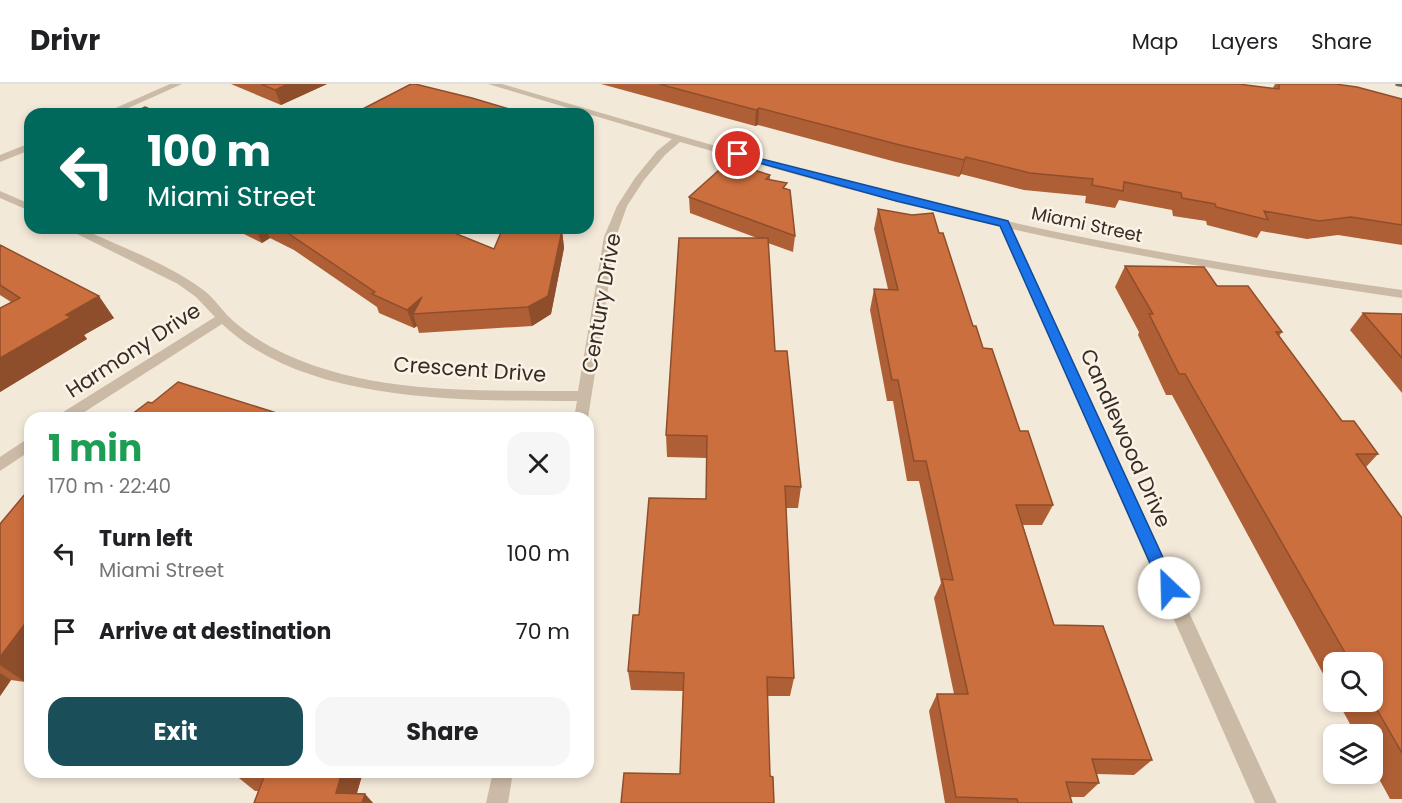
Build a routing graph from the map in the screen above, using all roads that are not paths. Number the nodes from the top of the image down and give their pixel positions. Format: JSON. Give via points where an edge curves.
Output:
{"nodes":[{"id":1,"x":178,"y":84,"type":"edge"},
{"id":2,"x":492,"y":84,"type":"edge"},
{"id":3,"x":121,"y":108,"type":"edge"},
{"id":4,"x":575,"y":108,"type":"edge"},
{"id":5,"x":594,"y":113,"type":"edge"},
{"id":6,"x":679,"y":138,"type":"junction"},
{"id":7,"x":24,"y":149,"type":"edge"},
{"id":8,"x":0,"y":159,"type":"edge"},
{"id":9,"x":0,"y":194,"type":"edge"},
{"id":10,"x":24,"y":205,"type":"edge"},
{"id":11,"x":1004,"y":224,"type":"junction"},
{"id":12,"x":84,"y":234,"type":"edge"},
{"id":13,"x":1402,"y":294,"type":"edge"},
{"id":14,"x":223,"y":318,"type":"junction"},
{"id":15,"x":585,"y":396,"type":"junction"},
{"id":16,"x":74,"y":412,"type":"edge"},
{"id":17,"x":582,"y":412,"type":"edge"},
{"id":18,"x":24,"y":447,"type":"edge"},
{"id":19,"x":0,"y":465,"type":"edge"},
{"id":20,"x":502,"y":778,"type":"edge"},
{"id":21,"x":497,"y":803,"type":"edge"},
{"id":22,"x":1266,"y":803,"type":"edge"}],
"edges":[{"from":1,"to":3,"type":"street"},
{"from":2,"to":4,"type":"street","name":"Miami Street"},
{"from":5,"to":6,"type":"street","name":"Miami Street"},
{"from":6,"to":11,"type":"street","name":"Miami Street"},
{"from":6,"to":15,"type":"street","name":"Century Drive","via":[[639,178],[610,237]]},
{"from":7,"to":8,"type":"street"},
{"from":9,"to":10,"type":"street"},
{"from":11,"to":13,"type":"street","name":"Miami Street","via":[[1228,268]]},
{"from":11,"to":22,"type":"street","name":"Candlewood Drive"},
{"from":12,"to":14,"type":"street","name":"Crescent Drive","via":[[179,279],[201,294]]},
{"from":14,"to":15,"type":"street","name":"Crescent Drive","via":[[251,341],[285,359],[331,375],[392,387],[464,394]]},
{"from":14,"to":16,"type":"street","name":"Harmony Drive"},
{"from":15,"to":17,"type":"street","name":"Century Drive"},
{"from":18,"to":19,"type":"street"},
{"from":20,"to":21,"type":"street"}]}
